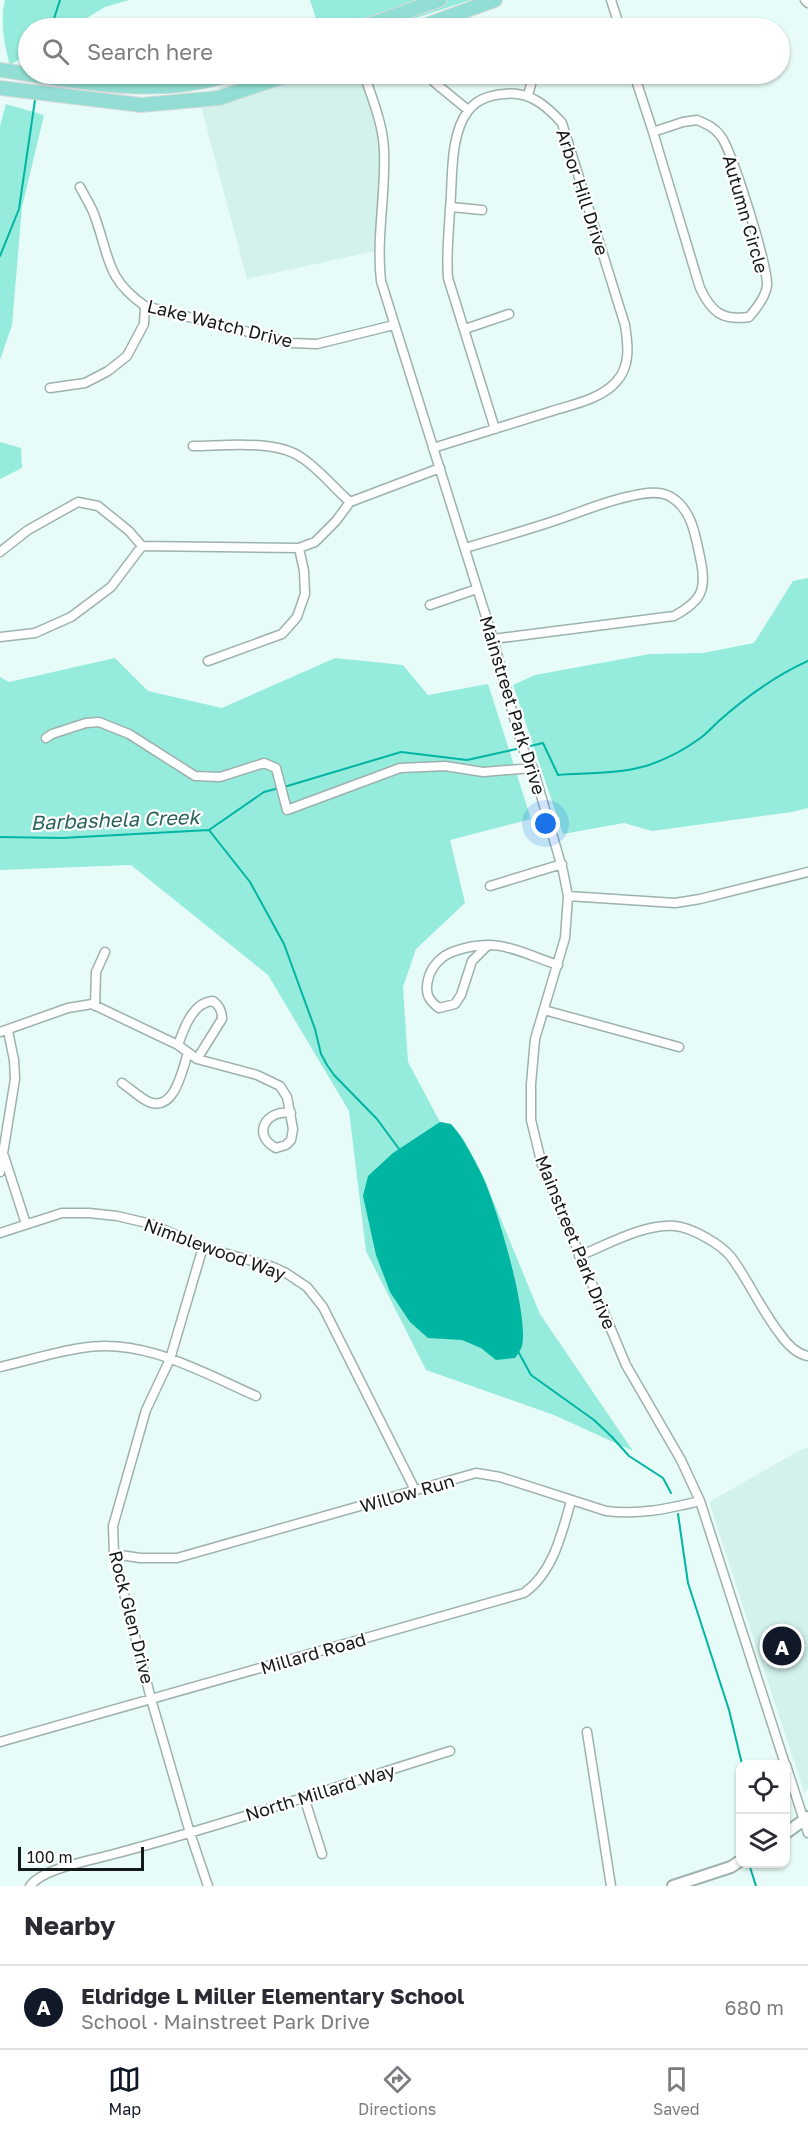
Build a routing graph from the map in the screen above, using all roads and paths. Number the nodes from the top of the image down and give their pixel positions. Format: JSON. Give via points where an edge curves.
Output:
{"nodes":[{"id":1,"x":439,"y":0,"type":"edge"},
{"id":2,"x":495,"y":0,"type":"edge"},
{"id":3,"x":611,"y":0,"type":"edge"},
{"id":4,"x":388,"y":18,"type":"edge"},
{"id":5,"x":446,"y":18,"type":"edge"},
{"id":6,"x":617,"y":18,"type":"edge"},
{"id":7,"x":0,"y":70,"type":"edge"},
{"id":8,"x":18,"y":72,"type":"edge"},
{"id":9,"x":102,"y":84,"type":"edge"},
{"id":10,"x":180,"y":84,"type":"edge"},
{"id":11,"x":261,"y":84,"type":"edge"},
{"id":12,"x":367,"y":84,"type":"edge"},
{"id":13,"x":436,"y":84,"type":"edge"},
{"id":14,"x":531,"y":84,"type":"edge"},
{"id":15,"x":637,"y":84,"type":"edge"},
{"id":16,"x":0,"y":88,"type":"edge"},
{"id":17,"x":528,"y":95,"type":"junction"},
{"id":18,"x":468,"y":110,"type":"junction"},
{"id":19,"x":653,"y":132,"type":"junction"},
{"id":20,"x":80,"y":187,"type":"dead end"},
{"id":21,"x":451,"y":207,"type":"junction"},
{"id":22,"x":482,"y":210,"type":"dead end"},
{"id":23,"x":145,"y":306,"type":"junction"},
{"id":24,"x":509,"y":314,"type":"dead end"},
{"id":25,"x":394,"y":326,"type":"junction"},
{"id":26,"x":465,"y":329,"type":"junction"},
{"id":27,"x":50,"y":388,"type":"dead end"},
{"id":28,"x":495,"y":429,"type":"junction"},
{"id":29,"x":193,"y":446,"type":"dead end"},
{"id":30,"x":433,"y":447,"type":"junction"},
{"id":31,"x":440,"y":468,"type":"junction"},
{"id":32,"x":350,"y":502,"type":"junction"},
{"id":33,"x":142,"y":546,"type":"junction"},
{"id":34,"x":299,"y":548,"type":"junction"},
{"id":35,"x":465,"y":548,"type":"junction"},
{"id":36,"x":0,"y":552,"type":"edge"},
{"id":37,"x":477,"y":589,"type":"junction"},
{"id":38,"x":430,"y":604,"type":"dead end"},
{"id":39,"x":0,"y":637,"type":"edge"},
{"id":40,"x":493,"y":639,"type":"junction"},
{"id":41,"x":208,"y":661,"type":"dead end"},
{"id":42,"x":46,"y":738,"type":"dead end"},
{"id":43,"x":533,"y":768,"type":"junction"},
{"id":44,"x":562,"y":864,"type":"junction"},
{"id":45,"x":808,"y":872,"type":"edge"},
{"id":46,"x":490,"y":886,"type":"dead end"},
{"id":47,"x":568,"y":897,"type":"junction"},
{"id":48,"x":488,"y":945,"type":"junction"},
{"id":49,"x":105,"y":952,"type":"dead end"},
{"id":50,"x":558,"y":965,"type":"junction"},
{"id":51,"x":95,"y":1006,"type":"junction"},
{"id":52,"x":544,"y":1010,"type":"junction"},
{"id":53,"x":4,"y":1031,"type":"edge"},
{"id":54,"x":178,"y":1045,"type":"junction"},
{"id":55,"x":679,"y":1047,"type":"dead end"},
{"id":56,"x":188,"y":1053,"type":"junction"},
{"id":57,"x":197,"y":1059,"type":"junction"},
{"id":58,"x":122,"y":1083,"type":"dead end"},
{"id":59,"x":291,"y":1113,"type":"junction"},
{"id":60,"x":4,"y":1156,"type":"junction"},
{"id":61,"x":0,"y":1172,"type":"edge"},
{"id":62,"x":26,"y":1224,"type":"junction"},
{"id":63,"x":1,"y":1230,"type":"edge"},
{"id":64,"x":203,"y":1247,"type":"junction"},
{"id":65,"x":579,"y":1256,"type":"junction"},
{"id":66,"x":808,"y":1356,"type":"edge"},
{"id":67,"x":170,"y":1359,"type":"junction"},
{"id":68,"x":0,"y":1367,"type":"edge"},
{"id":69,"x":256,"y":1396,"type":"dead end"},
{"id":70,"x":415,"y":1490,"type":"junction"},
{"id":71,"x":571,"y":1500,"type":"junction"},
{"id":72,"x":700,"y":1501,"type":"junction"},
{"id":73,"x":114,"y":1554,"type":"junction"},
{"id":74,"x":152,"y":1699,"type":"junction"},
{"id":75,"x":587,"y":1732,"type":"dead end"},
{"id":76,"x":0,"y":1742,"type":"edge"},
{"id":77,"x":450,"y":1751,"type":"dead end"},
{"id":78,"x":783,"y":1760,"type":"edge"},
{"id":79,"x":790,"y":1778,"type":"edge"},
{"id":80,"x":303,"y":1797,"type":"junction"},
{"id":81,"x":806,"y":1819,"type":"edge"},
{"id":82,"x":790,"y":1830,"type":"edge"},
{"id":83,"x":190,"y":1833,"type":"junction"},
{"id":84,"x":808,"y":1833,"type":"edge"},
{"id":85,"x":322,"y":1854,"type":"dead end"},
{"id":86,"x":736,"y":1864,"type":"edge"},
{"id":87,"x":30,"y":1886,"type":"edge"},
{"id":88,"x":208,"y":1886,"type":"edge"},
{"id":89,"x":611,"y":1886,"type":"edge"},
{"id":90,"x":673,"y":1886,"type":"edge"}],
"edges":[{"from":1,"to":4,"type":"main road"},
{"from":2,"to":5,"type":"main road"},
{"from":3,"to":6,"type":"street"},
{"from":7,"to":8,"type":"main road"},
{"from":9,"to":10,"type":"main road"},
{"from":11,"to":16,"type":"main road","via":[[219,98],[141,105]]},
{"from":12,"to":25,"type":"street","name":"Mainstreet Park Drive","via":[[384,150],[379,259]]},
{"from":13,"to":18,"type":"street"},
{"from":14,"to":17,"type":"street"},
{"from":15,"to":19,"type":"street","name":"Autumn Circle"},
{"from":17,"to":18,"type":"street","via":[[493,95]]},
{"from":17,"to":28,"type":"street","name":"Arbor Hill Drive","via":[[562,123],[625,325],[628,349],[626,365],[616,382],[599,395]]},
{"from":18,"to":21,"type":"street","via":[[459,128],[452,165]]},
{"from":19,"to":19,"type":"street","name":"Autumn Circle","via":[[700,288],[718,313],[749,317],[767,286],[726,144],[712,126],[697,120]]},
{"from":20,"to":23,"type":"street","name":"Lake Watch Drive","via":[[95,216],[110,268],[119,284]]},
{"from":21,"to":22,"type":"street"},
{"from":21,"to":26,"type":"street","via":[[448,278]]},
{"from":23,"to":25,"type":"street","name":"Lake Watch Drive","via":[[292,343],[317,344]]},
{"from":23,"to":27,"type":"street","via":[[144,324],[127,356],[85,383]]},
{"from":24,"to":26,"type":"street"},
{"from":25,"to":30,"type":"street","name":"Mainstreet Park Drive"},
{"from":26,"to":28,"type":"street"},
{"from":28,"to":30,"type":"street","name":"Arbor Hill Drive"},
{"from":29,"to":32,"type":"street","via":[[283,449],[302,457]]},
{"from":30,"to":31,"type":"street","name":"Mainstreet Park Drive"},
{"from":31,"to":32,"type":"street"},
{"from":31,"to":35,"type":"street","name":"Mainstreet Park Drive"},
{"from":32,"to":34,"type":"street","via":[[315,542]]},
{"from":33,"to":34,"type":"street"},
{"from":33,"to":36,"type":"street","via":[[98,506],[78,502],[28,530]]},
{"from":33,"to":39,"type":"street","via":[[111,587],[71,617],[35,633]]},
{"from":34,"to":41,"type":"street","via":[[305,594],[297,617],[282,634]]},
{"from":35,"to":37,"type":"street","name":"Mainstreet Park Drive"},
{"from":35,"to":40,"type":"street","via":[[652,492],[671,496],[687,510],[704,575],[702,591],[692,606],[674,616]]},
{"from":37,"to":38,"type":"street"},
{"from":37,"to":40,"type":"street","name":"Mainstreet Park Drive"},
{"from":40,"to":43,"type":"street","name":"Mainstreet Park Drive","via":[[521,742]]},
{"from":42,"to":43,"type":"street","via":[[99,722],[129,734],[195,776],[220,777],[264,763],[276,768],[287,810],[400,768],[445,766],[483,772]]},
{"from":43,"to":44,"type":"street","name":"Mainstreet Park Drive"},
{"from":44,"to":46,"type":"street"},
{"from":44,"to":47,"type":"street","name":"Mainstreet Park Drive"},
{"from":45,"to":47,"type":"street","via":[[675,903]]},
{"from":47,"to":50,"type":"street","name":"Mainstreet Park Drive"},
{"from":48,"to":48,"type":"street","via":[[473,945],[446,954],[434,966],[427,986],[432,1002],[439,1008],[455,1004],[472,961]]},
{"from":48,"to":50,"type":"street","via":[[512,948]]},
{"from":49,"to":51,"type":"street","via":[[96,972]]},
{"from":50,"to":52,"type":"street","name":"Mainstreet Park Drive"},
{"from":51,"to":53,"type":"street","via":[[80,1005]]},
{"from":51,"to":54,"type":"street"},
{"from":52,"to":55,"type":"street"},
{"from":52,"to":65,"type":"street","name":"Mainstreet Park Drive","via":[[535,1039],[531,1120],[542,1165]]},
{"from":53,"to":60,"type":"street","via":[[14,1060],[15,1079]]},
{"from":54,"to":56,"type":"street"},
{"from":54,"to":57,"type":"street","via":[[198,1006],[206,1001],[219,1005],[222,1019]]},
{"from":56,"to":57,"type":"street"},
{"from":56,"to":58,"type":"street","via":[[176,1087],[159,1104],[149,1102]]},
{"from":57,"to":59,"type":"street","via":[[274,1083],[287,1097]]},
{"from":59,"to":59,"type":"street","via":[[291,1140],[276,1148],[269,1144],[263,1128],[276,1113]]},
{"from":60,"to":61,"type":"street"},
{"from":60,"to":62,"type":"street"},
{"from":62,"to":63,"type":"street","name":"Nimblewood Way"},
{"from":62,"to":64,"type":"street","name":"Nimblewood Way","via":[[62,1213],[117,1216],[151,1224]]},
{"from":64,"to":67,"type":"street","name":"Rock Glen Drive"},
{"from":64,"to":70,"type":"street","name":"Nimblewood Way","via":[[273,1267],[297,1279],[316,1296]]},
{"from":65,"to":66,"type":"street","via":[[651,1228],[676,1226],[693,1231],[729,1254],[771,1324],[801,1355]]},
{"from":65,"to":72,"type":"street","name":"Mainstreet Park Drive","via":[[626,1365]]},
{"from":67,"to":68,"type":"street","via":[[129,1347],[81,1347]]},
{"from":67,"to":69,"type":"street"},
{"from":67,"to":73,"type":"street","name":"Rock Glen Drive","via":[[137,1435],[113,1526]]},
{"from":70,"to":71,"type":"street","name":"Willow Run","via":[[476,1473]]},
{"from":70,"to":73,"type":"street","name":"Willow Run","via":[[177,1558]]},
{"from":71,"to":72,"type":"street","name":"Willow Run","via":[[624,1513],[658,1511]]},
{"from":71,"to":74,"type":"street","name":"Millard Road","via":[[546,1571],[524,1593]]},
{"from":72,"to":78,"type":"street","name":"Mainstreet Park Drive"},
{"from":73,"to":74,"type":"street","name":"Rock Glen Drive"},
{"from":74,"to":76,"type":"street","name":"Millard Road"},
{"from":74,"to":83,"type":"street","name":"Rock Glen Drive"},
{"from":75,"to":89,"type":"street"},
{"from":77,"to":80,"type":"street","name":"North Millard Way"},
{"from":79,"to":81,"type":"street","name":"Mainstreet Park Drive"},
{"from":80,"to":83,"type":"street","name":"North Millard Way"},
{"from":80,"to":85,"type":"street"},
{"from":81,"to":82,"type":"street"},
{"from":81,"to":84,"type":"street","name":"Mainstreet Park Drive"},
{"from":83,"to":87,"type":"street","name":"North Millard Way","via":[[69,1867]]},
{"from":83,"to":88,"type":"street","name":"Rock Glen Drive"},
{"from":86,"to":90,"type":"street"}]}
